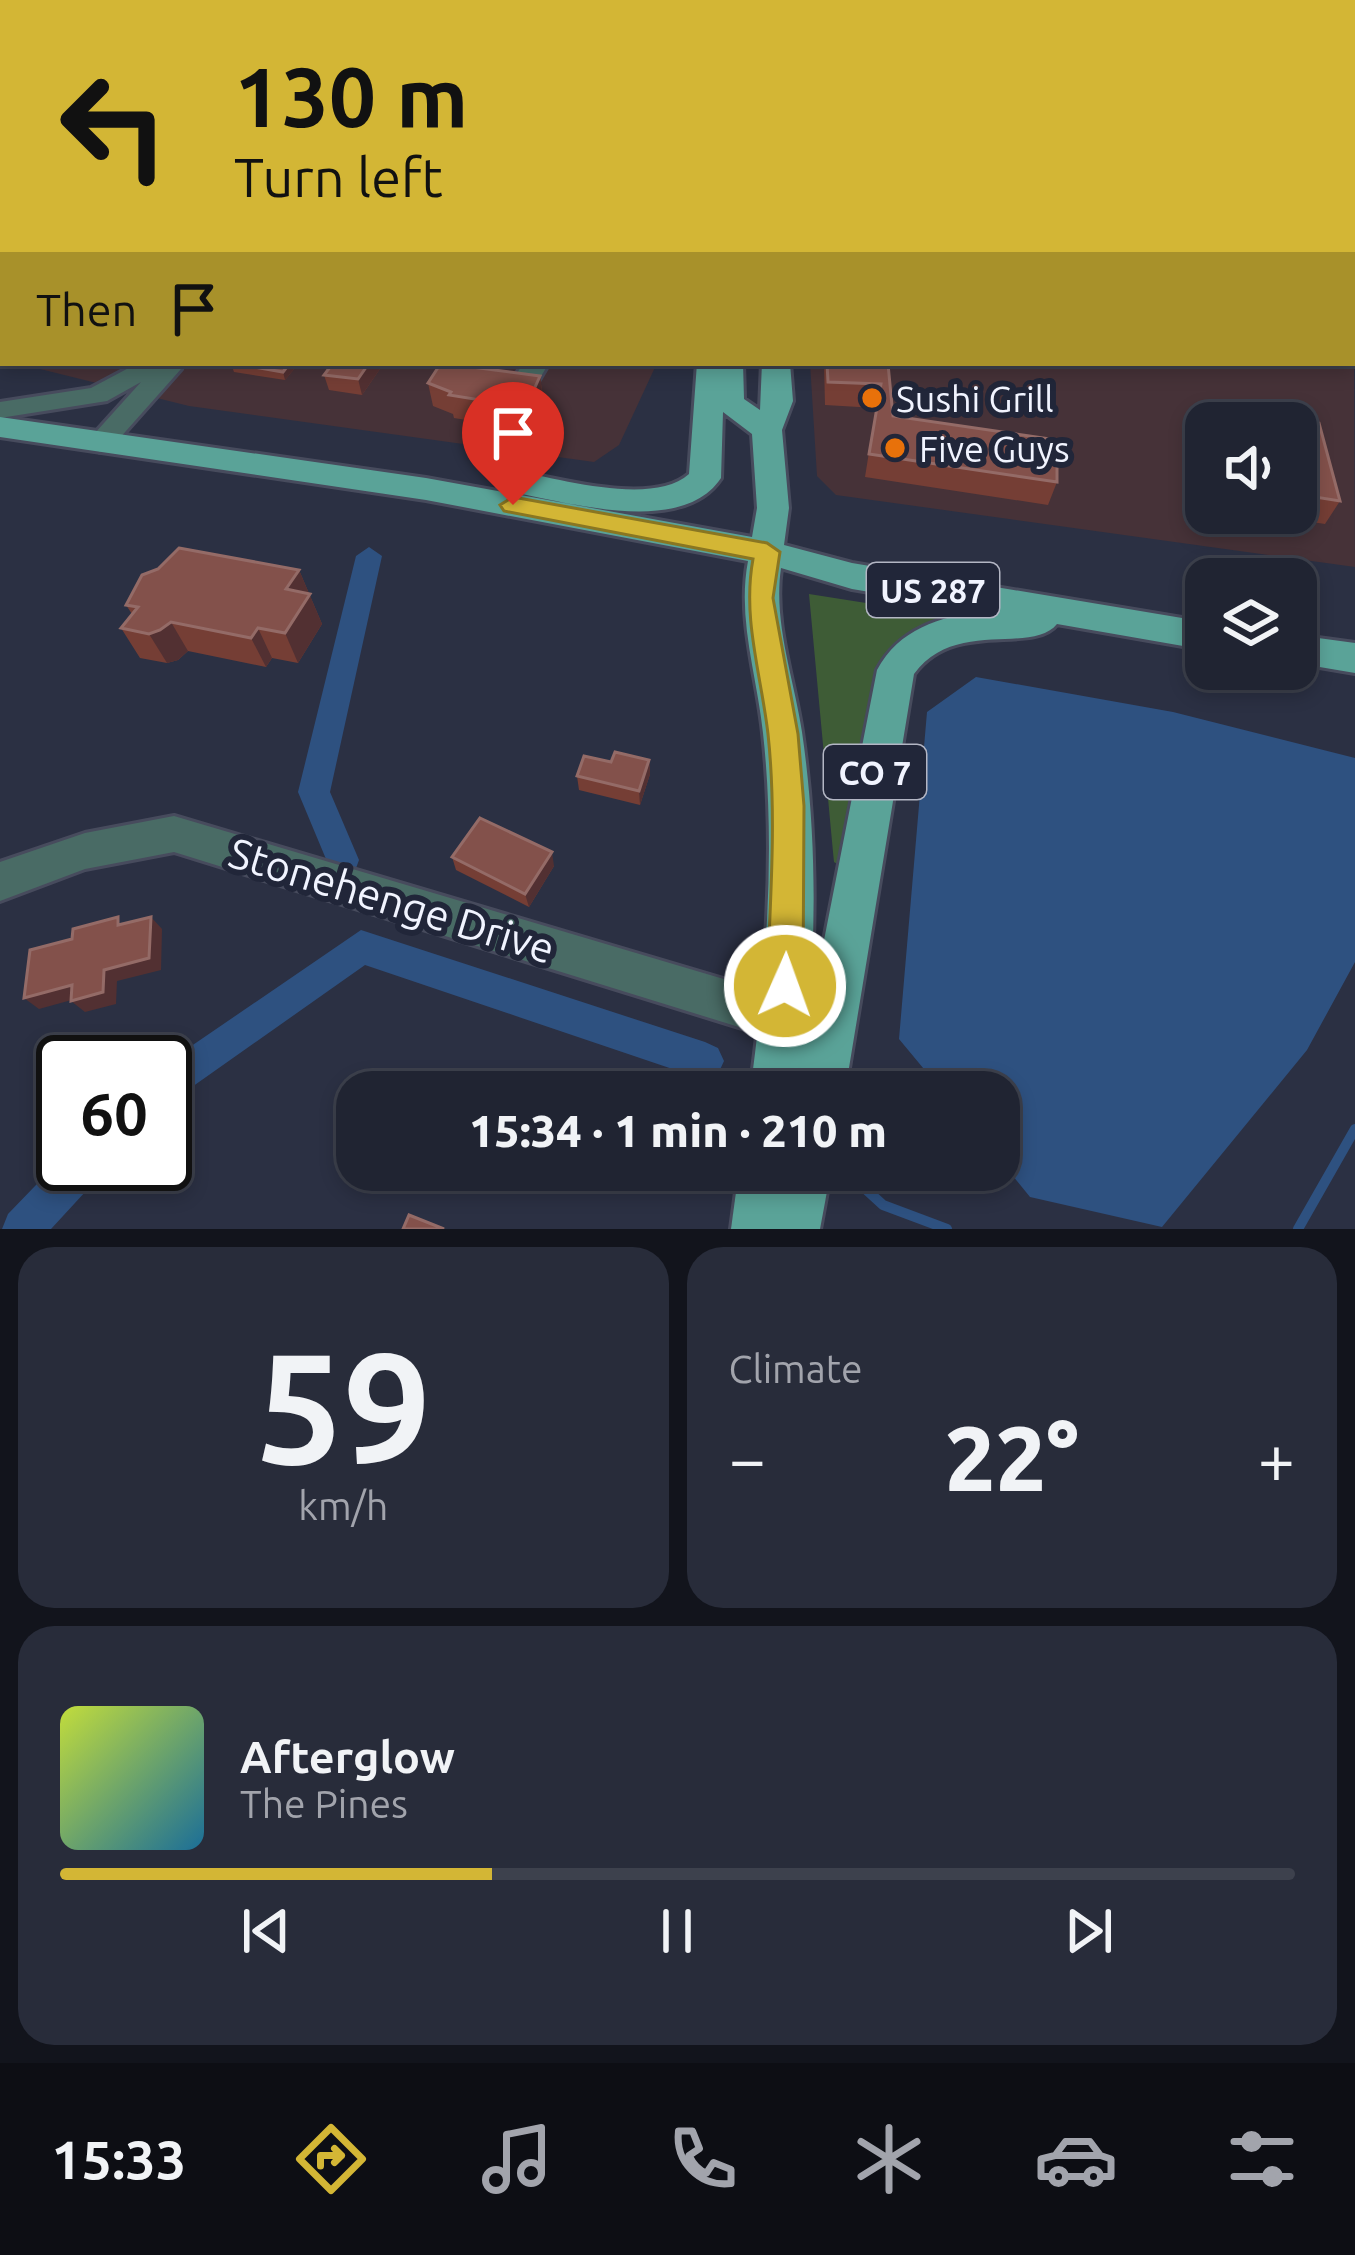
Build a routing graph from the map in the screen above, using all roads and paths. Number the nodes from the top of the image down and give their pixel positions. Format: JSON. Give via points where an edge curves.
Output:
{"nodes":[{"id":1,"x":152,"y":366,"type":"edge"},
{"id":2,"x":171,"y":366,"type":"edge"},
{"id":3,"x":711,"y":366,"type":"edge"},
{"id":4,"x":729,"y":366,"type":"edge"},
{"id":5,"x":776,"y":366,"type":"edge"},
{"id":6,"x":0,"y":410,"type":"edge"},
{"id":7,"x":0,"y":427,"type":"edge"},
{"id":8,"x":767,"y":430,"type":"junction"},
{"id":9,"x":100,"y":443,"type":"junction"},
{"id":10,"x":426,"y":489,"type":"junction"},
{"id":11,"x":767,"y":552,"type":"junction"},
{"id":12,"x":1100,"y":619,"type":"junction"},
{"id":13,"x":1185,"y":633,"type":"edge"},
{"id":14,"x":1317,"y":652,"type":"edge"},
{"id":15,"x":1355,"y":658,"type":"edge"},
{"id":16,"x":0,"y":882,"type":"edge"},
{"id":17,"x":784,"y":1019,"type":"junction"},
{"id":18,"x":778,"y":1071,"type":"edge"},
{"id":19,"x":824,"y":1071,"type":"edge"},
{"id":20,"x":763,"y":1191,"type":"edge"},
{"id":21,"x":800,"y":1191,"type":"edge"},
{"id":22,"x":758,"y":1229,"type":"edge"},
{"id":23,"x":793,"y":1229,"type":"edge"}],
"edges":[{"from":1,"to":6,"type":"street","via":[[98,395]]},
{"from":2,"to":9,"type":"street"},
{"from":3,"to":10,"type":"main road","via":[[705,478],[689,494],[651,502],[476,476]]},
{"from":4,"to":8,"type":"main road","via":[[729,402]]},
{"from":5,"to":8,"type":"main road","via":[[778,401]]},
{"from":7,"to":9,"type":"main road","number":"US 287"},
{"from":8,"to":11,"type":"main road"},
{"from":9,"to":10,"type":"main road","number":"US 287"},
{"from":10,"to":11,"type":"main road","number":"US 287"},
{"from":11,"to":12,"type":"main road","number":"US 287","via":[[852,576]]},
{"from":11,"to":17,"type":"main road","number":"CO 7","via":[[759,598],[783,734],[790,844]]},
{"from":12,"to":13,"type":"main road","number":"US 287"},
{"from":12,"to":19,"type":"main road","number":"CO 7","via":[[944,632],[904,656],[890,684]]},
{"from":14,"to":15,"type":"main road"},
{"from":16,"to":17,"type":"street","name":"Stonehenge Drive","via":[[43,861],[174,834]]},
{"from":17,"to":18,"type":"main road","number":"CO 7"},
{"from":20,"to":22,"type":"main road"},
{"from":21,"to":23,"type":"main road"}]}
